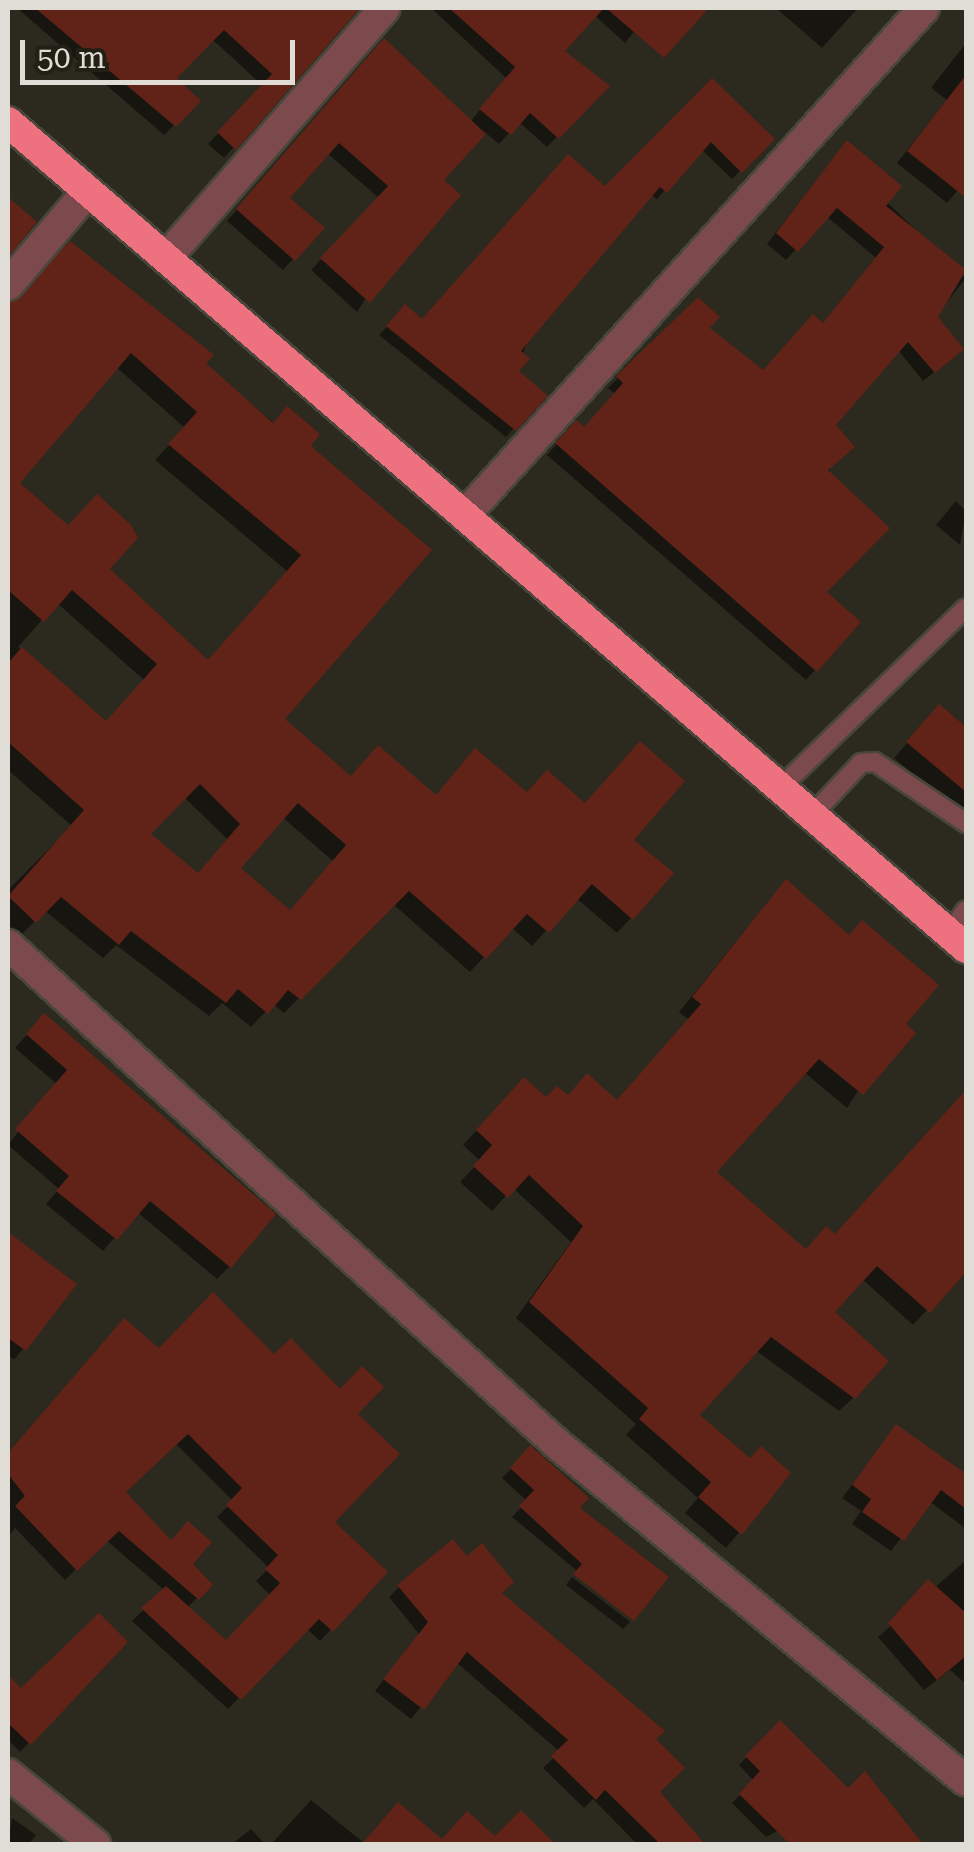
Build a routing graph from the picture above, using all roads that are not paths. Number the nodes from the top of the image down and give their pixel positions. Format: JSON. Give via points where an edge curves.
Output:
{"nodes":[{"id":1,"x":385,"y":8,"type":"edge"},
{"id":2,"x":924,"y":8,"type":"edge"},
{"id":3,"x":8,"y":122,"type":"edge"},
{"id":4,"x":88,"y":191,"type":"junction"},
{"id":5,"x":166,"y":258,"type":"junction"},
{"id":6,"x":8,"y":286,"type":"edge"},
{"id":7,"x":465,"y":515,"type":"junction"},
{"id":8,"x":966,"y":608,"type":"edge"},
{"id":9,"x":781,"y":786,"type":"junction"},
{"id":10,"x":812,"y":815,"type":"junction"},
{"id":11,"x":966,"y":823,"type":"edge"},
{"id":12,"x":961,"y":930,"type":"edge"},
{"id":13,"x":8,"y":945,"type":"edge"},
{"id":14,"x":8,"y":1774,"type":"edge"},
{"id":15,"x":966,"y":1781,"type":"edge"},
{"id":16,"x":94,"y":1844,"type":"edge"}],
"edges":[{"from":1,"to":5,"type":"street"},
{"from":2,"to":7,"type":"street"},
{"from":3,"to":4,"type":"highway"},
{"from":4,"to":5,"type":"highway"},
{"from":4,"to":6,"type":"street"},
{"from":5,"to":7,"type":"highway"},
{"from":7,"to":9,"type":"highway"},
{"from":8,"to":9,"type":"lane"},
{"from":9,"to":10,"type":"highway"},
{"from":10,"to":11,"type":"lane","via":[[861,764],[875,762]]},
{"from":10,"to":12,"type":"highway"},
{"from":13,"to":15,"type":"street","via":[[556,1443]]},
{"from":14,"to":16,"type":"street"}]}
